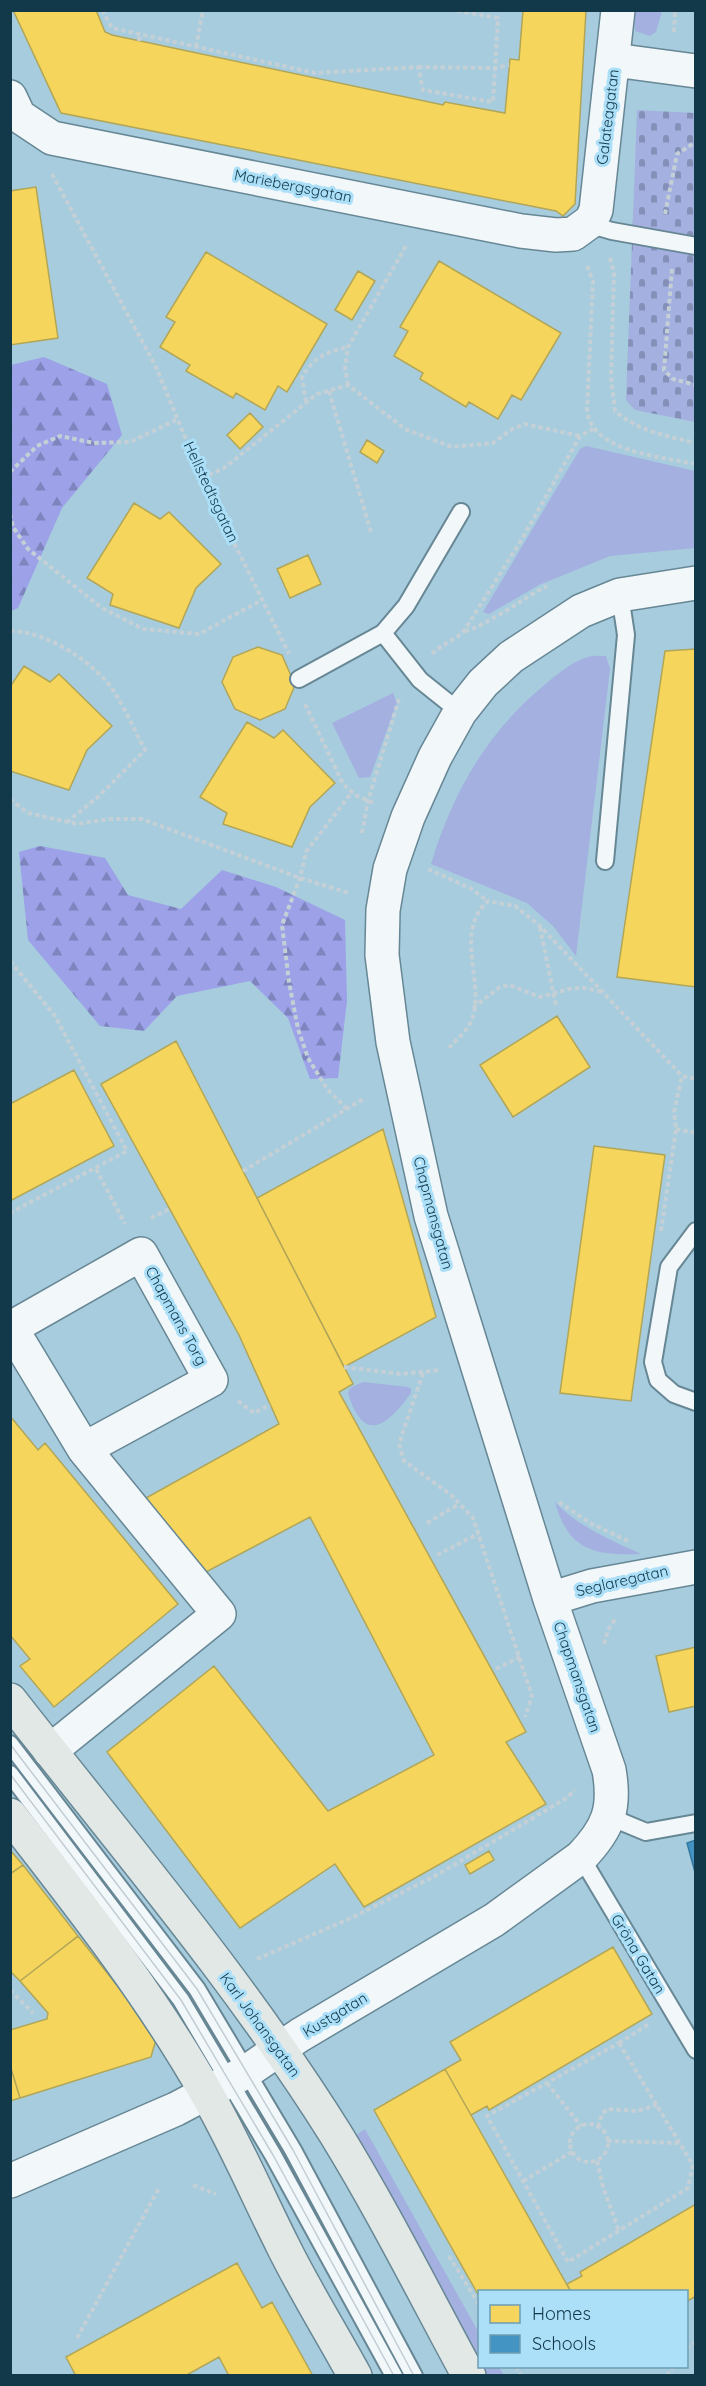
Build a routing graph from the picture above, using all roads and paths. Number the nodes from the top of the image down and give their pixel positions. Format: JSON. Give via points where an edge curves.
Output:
{"nodes":[{"id":1,"x":102,"y":10,"type":"edge"},
{"id":2,"x":203,"y":10,"type":"edge"},
{"id":3,"x":453,"y":10,"type":"edge"},
{"id":4,"x":618,"y":10,"type":"edge"},
{"id":5,"x":140,"y":34,"type":"junction"},
{"id":6,"x":139,"y":41,"type":"dead end"},
{"id":7,"x":196,"y":47,"type":"junction"},
{"id":8,"x":614,"y":60,"type":"junction"},
{"id":9,"x":509,"y":65,"type":"dead end"},
{"id":10,"x":418,"y":67,"type":"junction"},
{"id":11,"x":495,"y":68,"type":"junction"},
{"id":12,"x":696,"y":71,"type":"edge"},
{"id":13,"x":10,"y":97,"type":"edge"},
{"id":14,"x":52,"y":138,"type":"junction"},
{"id":15,"x":696,"y":142,"type":"edge"},
{"id":16,"x":601,"y":226,"type":"junction"},
{"id":17,"x":412,"y":237,"type":"dead end"},
{"id":18,"x":669,"y":241,"type":"junction"},
{"id":19,"x":696,"y":246,"type":"edge"},
{"id":20,"x":584,"y":260,"type":"dead end"},
{"id":21,"x":348,"y":347,"type":"junction"},
{"id":22,"x":348,"y":385,"type":"junction"},
{"id":23,"x":696,"y":385,"type":"edge"},
{"id":24,"x":329,"y":391,"type":"junction"},
{"id":25,"x":306,"y":402,"type":"junction"},
{"id":26,"x":178,"y":419,"type":"junction"},
{"id":27,"x":593,"y":429,"type":"junction"},
{"id":28,"x":580,"y":436,"type":"junction"},
{"id":29,"x":696,"y":443,"type":"edge"},
{"id":30,"x":696,"y":464,"type":"edge"},
{"id":31,"x":10,"y":472,"type":"edge"},
{"id":32,"x":202,"y":478,"type":"junction"},
{"id":33,"x":461,"y":512,"type":"dead end"},
{"id":34,"x":10,"y":514,"type":"edge"},
{"id":35,"x":371,"y":532,"type":"dead end"},
{"id":36,"x":522,"y":539,"type":"dead end"},
{"id":37,"x":696,"y":584,"type":"edge"},
{"id":38,"x":620,"y":595,"type":"junction"},
{"id":39,"x":262,"y":600,"type":"junction"},
{"id":40,"x":10,"y":631,"type":"edge"},
{"id":41,"x":383,"y":633,"type":"junction"},
{"id":42,"x":299,"y":679,"type":"junction"},
{"id":43,"x":460,"y":712,"type":"junction"},
{"id":44,"x":352,"y":792,"type":"junction"},
{"id":45,"x":10,"y":798,"type":"edge"},
{"id":46,"x":368,"y":801,"type":"junction"},
{"id":47,"x":408,"y":818,"type":"junction"},
{"id":48,"x":66,"y":822,"type":"junction"},
{"id":49,"x":361,"y":836,"type":"dead end"},
{"id":50,"x":429,"y":861,"type":"dead end"},
{"id":51,"x":605,"y":861,"type":"dead end"},
{"id":52,"x":300,"y":878,"type":"junction"},
{"id":53,"x":351,"y":883,"type":"dead end"},
{"id":54,"x":488,"y":901,"type":"junction"},
{"id":55,"x":540,"y":926,"type":"junction"},
{"id":56,"x":10,"y":961,"type":"edge"},
{"id":57,"x":604,"y":992,"type":"junction"},
{"id":58,"x":554,"y":995,"type":"junction"},
{"id":59,"x":556,"y":1006,"type":"dead end"},
{"id":60,"x":472,"y":1008,"type":"junction"},
{"id":61,"x":449,"y":1048,"type":"dead end"},
{"id":62,"x":682,"y":1076,"type":"junction"},
{"id":63,"x":696,"y":1079,"type":"edge"},
{"id":64,"x":365,"y":1098,"type":"dead end"},
{"id":65,"x":346,"y":1109,"type":"junction"},
{"id":66,"x":676,"y":1129,"type":"junction"},
{"id":67,"x":696,"y":1133,"type":"edge"},
{"id":68,"x":96,"y":1168,"type":"junction"},
{"id":69,"x":243,"y":1171,"type":"dead end"},
{"id":70,"x":10,"y":1213,"type":"edge"},
{"id":71,"x":696,"y":1231,"type":"edge"},
{"id":72,"x":141,"y":1254,"type":"junction"},
{"id":73,"x":669,"y":1266,"type":"junction"},
{"id":74,"x":344,"y":1367,"type":"dead end"},
{"id":75,"x":444,"y":1369,"type":"dead end"},
{"id":76,"x":423,"y":1373,"type":"junction"},
{"id":77,"x":696,"y":1402,"type":"edge"},
{"id":78,"x":270,"y":1405,"type":"dead end"},
{"id":79,"x":254,"y":1413,"type":"dead end"},
{"id":80,"x":84,"y":1449,"type":"junction"},
{"id":81,"x":552,"y":1495,"type":"dead end"},
{"id":82,"x":459,"y":1504,"type":"junction"},
{"id":83,"x":427,"y":1523,"type":"dead end"},
{"id":84,"x":478,"y":1534,"type":"junction"},
{"id":85,"x":638,"y":1547,"type":"dead end"},
{"id":86,"x":437,"y":1555,"type":"dead end"},
{"id":87,"x":696,"y":1567,"type":"edge"},
{"id":88,"x":550,"y":1599,"type":"junction"},
{"id":89,"x":617,"y":1616,"type":"dead end"},
{"id":90,"x":604,"y":1652,"type":"dead end"},
{"id":91,"x":520,"y":1657,"type":"junction"},
{"id":92,"x":496,"y":1669,"type":"dead end"},
{"id":93,"x":10,"y":1700,"type":"edge"},
{"id":94,"x":525,"y":1717,"type":"dead end"},
{"id":95,"x":10,"y":1744,"type":"edge"},
{"id":96,"x":50,"y":1751,"type":"junction"},
{"id":97,"x":10,"y":1774,"type":"edge"},
{"id":98,"x":577,"y":1787,"type":"dead end"},
{"id":99,"x":10,"y":1815,"type":"edge"},
{"id":100,"x":609,"y":1816,"type":"junction"},
{"id":101,"x":696,"y":1823,"type":"edge"},
{"id":102,"x":581,"y":1857,"type":"junction"},
{"id":103,"x":222,"y":1972,"type":"junction"},
{"id":104,"x":10,"y":1990,"type":"edge"},
{"id":105,"x":33,"y":2013,"type":"dead end"},
{"id":106,"x":645,"y":2027,"type":"dead end"},
{"id":107,"x":620,"y":2043,"type":"junction"},
{"id":108,"x":279,"y":2050,"type":"junction"},
{"id":109,"x":696,"y":2050,"type":"edge"},
{"id":110,"x":227,"y":2082,"type":"junction"},
{"id":111,"x":547,"y":2083,"type":"junction"},
{"id":112,"x":657,"y":2105,"type":"junction"},
{"id":113,"x":581,"y":2127,"type":"junction"},
{"id":114,"x":598,"y":2127,"type":"junction"},
{"id":115,"x":607,"y":2141,"type":"junction"},
{"id":116,"x":680,"y":2143,"type":"junction"},
{"id":117,"x":572,"y":2152,"type":"junction"},
{"id":118,"x":597,"y":2161,"type":"junction"},
{"id":119,"x":694,"y":2164,"type":"edge"},
{"id":120,"x":10,"y":2181,"type":"edge"},
{"id":121,"x":523,"y":2181,"type":"junction"},
{"id":122,"x":193,"y":2185,"type":"dead end"},
{"id":123,"x":159,"y":2188,"type":"dead end"},
{"id":124,"x":220,"y":2196,"type":"dead end"},
{"id":125,"x":619,"y":2231,"type":"junction"},
{"id":126,"x":77,"y":2338,"type":"dead end"},
{"id":127,"x":355,"y":2376,"type":"edge"},
{"id":128,"x":394,"y":2376,"type":"edge"},
{"id":129,"x":414,"y":2376,"type":"edge"},
{"id":130,"x":469,"y":2376,"type":"edge"}],
"edges":[{"from":1,"to":5,"type":"path","via":[[112,28]]},
{"from":2,"to":7,"type":"path"},
{"from":3,"to":11,"type":"path","via":[[498,18]]},
{"from":4,"to":8,"type":"street","name":"Galateagatan"},
{"from":5,"to":6,"type":"path"},
{"from":5,"to":7,"type":"path"},
{"from":7,"to":10,"type":"path","via":[[315,73]]},
{"from":8,"to":12,"type":"street"},
{"from":8,"to":16,"type":"street","name":"Galateagatan","via":[[596,210]]},
{"from":9,"to":11,"type":"path"},
{"from":10,"to":11,"type":"path"},
{"from":10,"to":11,"type":"path","via":[[423,90],[493,102]]},
{"from":13,"to":14,"type":"street","name":"Mariebergsgatan","via":[[19,116]]},
{"from":14,"to":16,"type":"street","name":"Mariebergsgatan","via":[[521,231],[573,234]]},
{"from":14,"to":26,"type":"path","name":"Hellstedtsgatan","via":[[45,160],[156,367]]},
{"from":15,"to":18,"type":"path","via":[[677,154],[665,213]]},
{"from":16,"to":18,"type":"lane"},
{"from":16,"to":29,"type":"path","via":[[614,272],[610,377],[615,411],[654,433]]},
{"from":17,"to":21,"type":"path"},
{"from":18,"to":19,"type":"lane"},
{"from":18,"to":23,"type":"path","via":[[664,370],[673,379]]},
{"from":20,"to":27,"type":"path","via":[[593,281],[587,410]]},
{"from":21,"to":22,"type":"path"},
{"from":21,"to":25,"type":"path","via":[[324,353],[310,363],[302,376]]},
{"from":22,"to":24,"type":"path"},
{"from":22,"to":28,"type":"path","via":[[405,429],[452,447],[493,443],[525,424]]},
{"from":24,"to":25,"type":"path"},
{"from":24,"to":35,"type":"path"},
{"from":25,"to":32,"type":"path","via":[[224,468]]},
{"from":26,"to":31,"type":"path","via":[[130,442],[94,443],[60,436],[37,446]]},
{"from":26,"to":32,"type":"path","name":"Hellstedtsgatan"},
{"from":27,"to":28,"type":"path"},
{"from":27,"to":30,"type":"path","via":[[611,442],[637,452]]},
{"from":28,"to":36,"type":"path"},
{"from":32,"to":39,"type":"path","name":"Hellstedtsgatan"},
{"from":33,"to":41,"type":"lane","via":[[406,606]]},
{"from":34,"to":39,"type":"path","via":[[13,527],[28,549],[102,608],[143,629],[199,634]]},
{"from":37,"to":38,"type":"street","name":"Chapmansgatan"},
{"from":38,"to":43,"type":"street","name":"Chapmansgatan","via":[[581,611],[512,657],[483,683]]},
{"from":38,"to":51,"type":"lane","via":[[626,635]]},
{"from":39,"to":42,"type":"path","name":"Hellstedtsgatan"},
{"from":40,"to":48,"type":"path","via":[[55,642],[81,658],[114,691],[145,750],[99,796]]},
{"from":41,"to":42,"type":"lane"},
{"from":41,"to":43,"type":"lane","via":[[420,680]]},
{"from":42,"to":44,"type":"path","name":"Hellstedtsgatan","via":[[305,705],[343,784]]},
{"from":43,"to":47,"type":"street","name":"Chapmansgatan"},
{"from":44,"to":46,"type":"path","name":"Hellstedtsgatan"},
{"from":44,"to":52,"type":"path","via":[[306,852]]},
{"from":45,"to":48,"type":"path","via":[[28,813]]},
{"from":46,"to":47,"type":"path","name":"Hellstedtsgatan"},
{"from":46,"to":49,"type":"path"},
{"from":47,"to":88,"type":"street","name":"Chapmansgatan","via":[[390,869],[383,910],[382,955],[393,1042],[431,1216]]},
{"from":48,"to":52,"type":"path","via":[[142,819]]},
{"from":50,"to":54,"type":"path","via":[[427,868]]},
{"from":52,"to":53,"type":"path","via":[[349,895]]},
{"from":52,"to":65,"type":"path","via":[[282,925],[294,1011],[308,1058],[327,1089]]},
{"from":54,"to":55,"type":"path","via":[[515,906]]},
{"from":54,"to":60,"type":"path","via":[[480,908],[471,937]]},
{"from":55,"to":57,"type":"path"},
{"from":55,"to":58,"type":"path"},
{"from":56,"to":68,"type":"path","via":[[55,1016],[127,1151]]},
{"from":57,"to":58,"type":"path","via":[[584,988]]},
{"from":57,"to":62,"type":"path"},
{"from":58,"to":59,"type":"path"},
{"from":58,"to":60,"type":"path","via":[[540,997],[509,985],[500,987]]},
{"from":60,"to":61,"type":"path","via":[[469,1026]]},
{"from":62,"to":63,"type":"path"},
{"from":62,"to":66,"type":"path","via":[[674,1112]]},
{"from":64,"to":65,"type":"path"},
{"from":65,"to":69,"type":"path"},
{"from":66,"to":67,"type":"path"},
{"from":66,"to":73,"type":"path","via":[[660,1236]]},
{"from":68,"to":70,"type":"path"},
{"from":68,"to":72,"type":"path"},
{"from":71,"to":73,"type":"lane"},
{"from":72,"to":80,"type":"street","name":"Chapmans Torg","via":[[211,1380]]},
{"from":72,"to":80,"type":"street","name":"Chapmans Torg","via":[[10,1328]]},
{"from":73,"to":77,"type":"lane","via":[[652,1362],[658,1380],[674,1394]]},
{"from":74,"to":76,"type":"path"},
{"from":75,"to":76,"type":"path"},
{"from":76,"to":82,"type":"path","via":[[399,1444],[404,1461]]},
{"from":78,"to":79,"type":"path"},
{"from":80,"to":96,"type":"street","name":"Chapmans Torg","via":[[219,1614]]},
{"from":81,"to":85,"type":"path","via":[[590,1523]]},
{"from":82,"to":83,"type":"path"},
{"from":82,"to":84,"type":"path","via":[[473,1518]]},
{"from":84,"to":86,"type":"path"},
{"from":84,"to":91,"type":"path"},
{"from":87,"to":88,"type":"street","name":"Seglaregatan","via":[[592,1586]]},
{"from":88,"to":100,"type":"street","name":"Chapmansgatan","via":[[609,1770],[613,1793]]},
{"from":89,"to":90,"type":"path","via":[[608,1630]]},
{"from":91,"to":92,"type":"path"},
{"from":91,"to":94,"type":"path","via":[[532,1696]]},
{"from":93,"to":96,"type":"street","name":"Karl Johansgatan"},
{"from":95,"to":110,"type":"lane","via":[[197,1989]]},
{"from":96,"to":103,"type":"street","name":"Karl Johansgatan"},
{"from":97,"to":110,"type":"lane","via":[[181,2000]]},
{"from":98,"to":103,"type":"path","via":[[565,1799],[435,1876]]},
{"from":99,"to":110,"type":"street","via":[[157,2013]]},
{"from":100,"to":101,"type":"lane","via":[[646,1832]]},
{"from":100,"to":102,"type":"street","name":"Chapmansgatan","via":[[598,1840]]},
{"from":102,"to":108,"type":"street","name":"Kustgatan","via":[[494,1920]]},
{"from":102,"to":109,"type":"lane","name":"Gröna Gatan"},
{"from":103,"to":108,"type":"street","name":"Karl Johansgatan"},
{"from":104,"to":105,"type":"path"},
{"from":106,"to":107,"type":"path"},
{"from":107,"to":111,"type":"path"},
{"from":107,"to":112,"type":"path"},
{"from":108,"to":110,"type":"street","name":"Kustgatan"},
{"from":108,"to":130,"type":"street","name":"Karl Johansgatan","via":[[336,2134]]},
{"from":110,"to":120,"type":"street","name":"Kustgatan"},
{"from":110,"to":127,"type":"street","via":[[241,2156],[282,2246]]},
{"from":110,"to":128,"type":"lane"},
{"from":110,"to":129,"type":"lane","via":[[293,2150]]},
{"from":111,"to":113,"type":"path"},
{"from":111,"to":121,"type":"path","via":[[487,2116]]},
{"from":112,"to":114,"type":"path","via":[[637,2111],[608,2109]]},
{"from":112,"to":116,"type":"path"},
{"from":113,"to":114,"type":"path"},
{"from":113,"to":117,"type":"path","via":[[572,2134]]},
{"from":114,"to":115,"type":"path"},
{"from":115,"to":116,"type":"path"},
{"from":115,"to":118,"type":"path","via":[[605,2153]]},
{"from":116,"to":119,"type":"path"},
{"from":117,"to":118,"type":"path","via":[[585,2162]]},
{"from":117,"to":121,"type":"path"},
{"from":118,"to":125,"type":"path"},
{"from":119,"to":125,"type":"path","via":[[688,2188]]},
{"from":121,"to":125,"type":"path","via":[[568,2262]]},
{"from":122,"to":124,"type":"path"},
{"from":123,"to":126,"type":"path"}]}
